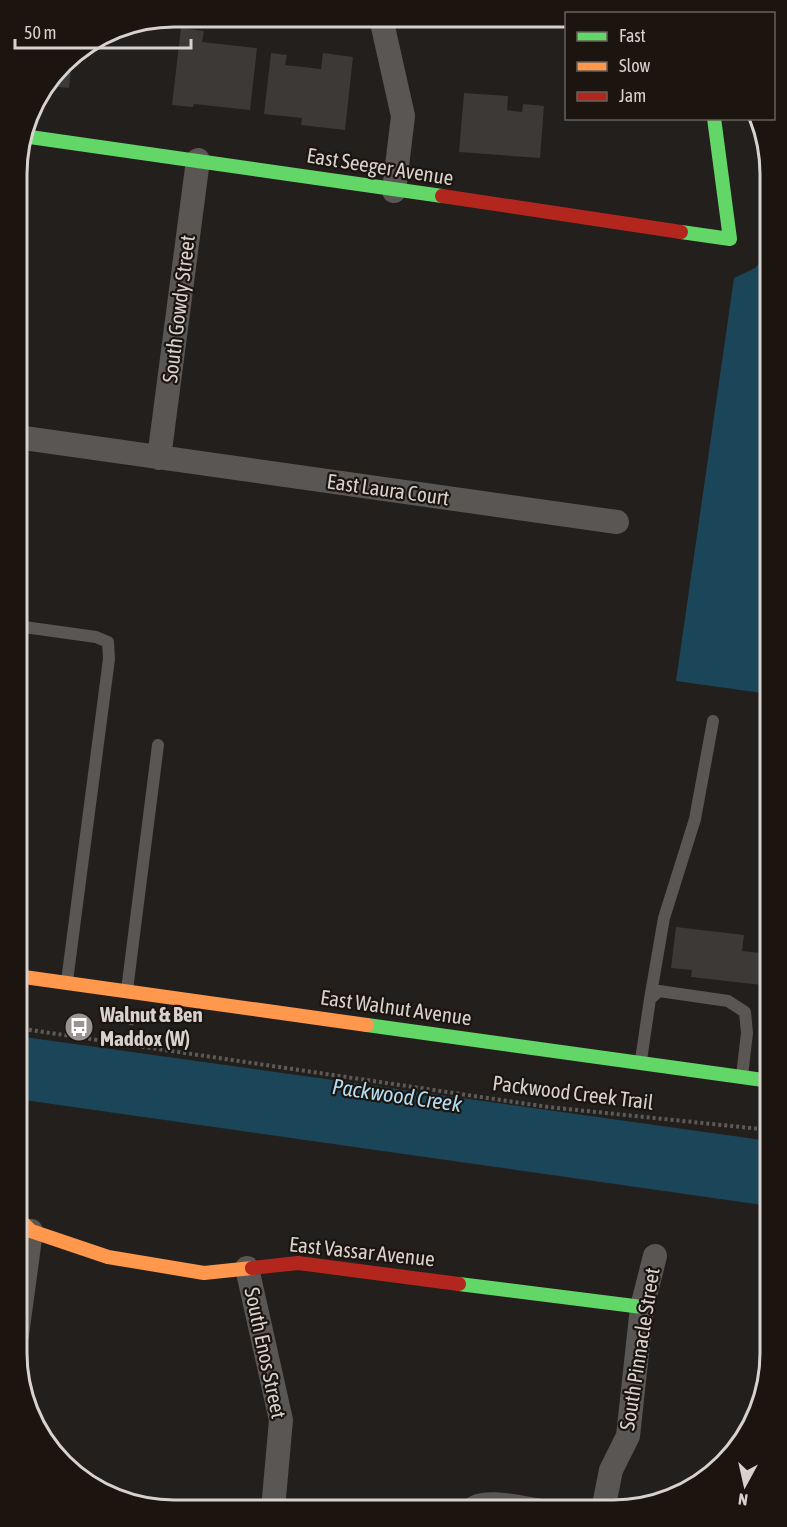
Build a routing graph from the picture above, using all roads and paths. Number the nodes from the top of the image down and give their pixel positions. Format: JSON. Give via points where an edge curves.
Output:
{"nodes":[{"id":1,"x":383,"y":27,"type":"edge"},
{"id":2,"x":714,"y":120,"type":"edge"},
{"id":3,"x":32,"y":137,"type":"edge"},
{"id":4,"x":198,"y":160,"type":"junction"},
{"id":5,"x":394,"y":190,"type":"junction"},
{"id":6,"x":27,"y":438,"type":"edge"},
{"id":7,"x":159,"y":458,"type":"junction"},
{"id":8,"x":617,"y":522,"type":"dead end"},
{"id":9,"x":27,"y":627,"type":"edge"},
{"id":10,"x":713,"y":721,"type":"dead end"},
{"id":11,"x":158,"y":745,"type":"dead end"},
{"id":12,"x":27,"y":977,"type":"edge"},
{"id":13,"x":67,"y":983,"type":"junction"},
{"id":14,"x":127,"y":991,"type":"junction"},
{"id":15,"x":650,"y":999,"type":"junction"},
{"id":16,"x":27,"y":1029,"type":"edge"},
{"id":17,"x":641,"y":1063,"type":"junction"},
{"id":18,"x":742,"y":1077,"type":"junction"},
{"id":19,"x":760,"y":1080,"type":"edge"},
{"id":20,"x":760,"y":1129,"type":"edge"},
{"id":21,"x":27,"y":1225,"type":"edge"},
{"id":22,"x":654,"y":1256,"type":"dead end"},
{"id":23,"x":247,"y":1268,"type":"junction"},
{"id":24,"x":642,"y":1307,"type":"junction"},
{"id":25,"x":274,"y":1500,"type":"edge"},
{"id":26,"x":605,"y":1500,"type":"edge"}],
"edges":[{"from":1,"to":5,"type":"street","via":[[403,116]]},
{"from":2,"to":5,"type":"street","name":"East Seeger Avenue","via":[[730,239]]},
{"from":3,"to":4,"type":"street","name":"East Seeger Avenue"},
{"from":4,"to":5,"type":"street","name":"East Seeger Avenue"},
{"from":4,"to":7,"type":"street","name":"South Gowdy Street"},
{"from":6,"to":7,"type":"street","name":"East Laura Court"},
{"from":7,"to":8,"type":"street","name":"East Laura Court"},
{"from":9,"to":13,"type":"lane","via":[[108,642],[109,659]]},
{"from":10,"to":15,"type":"lane","via":[[694,819],[664,918]]},
{"from":11,"to":14,"type":"lane"},
{"from":12,"to":13,"type":"street","name":"East Walnut Avenue"},
{"from":13,"to":14,"type":"street","name":"East Walnut Avenue"},
{"from":14,"to":17,"type":"street","name":"East Walnut Avenue"},
{"from":15,"to":17,"type":"lane"},
{"from":15,"to":18,"type":"lane","via":[[659,991],[700,996],[728,1001],[745,1012]]},
{"from":16,"to":20,"type":"path","name":"Packwood Creek Trail","via":[[548,1107]]},
{"from":17,"to":18,"type":"street","name":"East Walnut Avenue"},
{"from":18,"to":19,"type":"street","name":"East Walnut Avenue"},
{"from":21,"to":23,"type":"street","name":"East Vassar Avenue","via":[[108,1257],[204,1273]]},
{"from":22,"to":24,"type":"street","name":"South Pinnacle Street"},
{"from":23,"to":24,"type":"street","name":"East Vassar Avenue","via":[[298,1263]]},
{"from":23,"to":25,"type":"street","name":"South Enos Street","via":[[281,1420]]},
{"from":24,"to":26,"type":"street","name":"South Pinnacle Street","via":[[628,1436],[611,1470]]}]}
